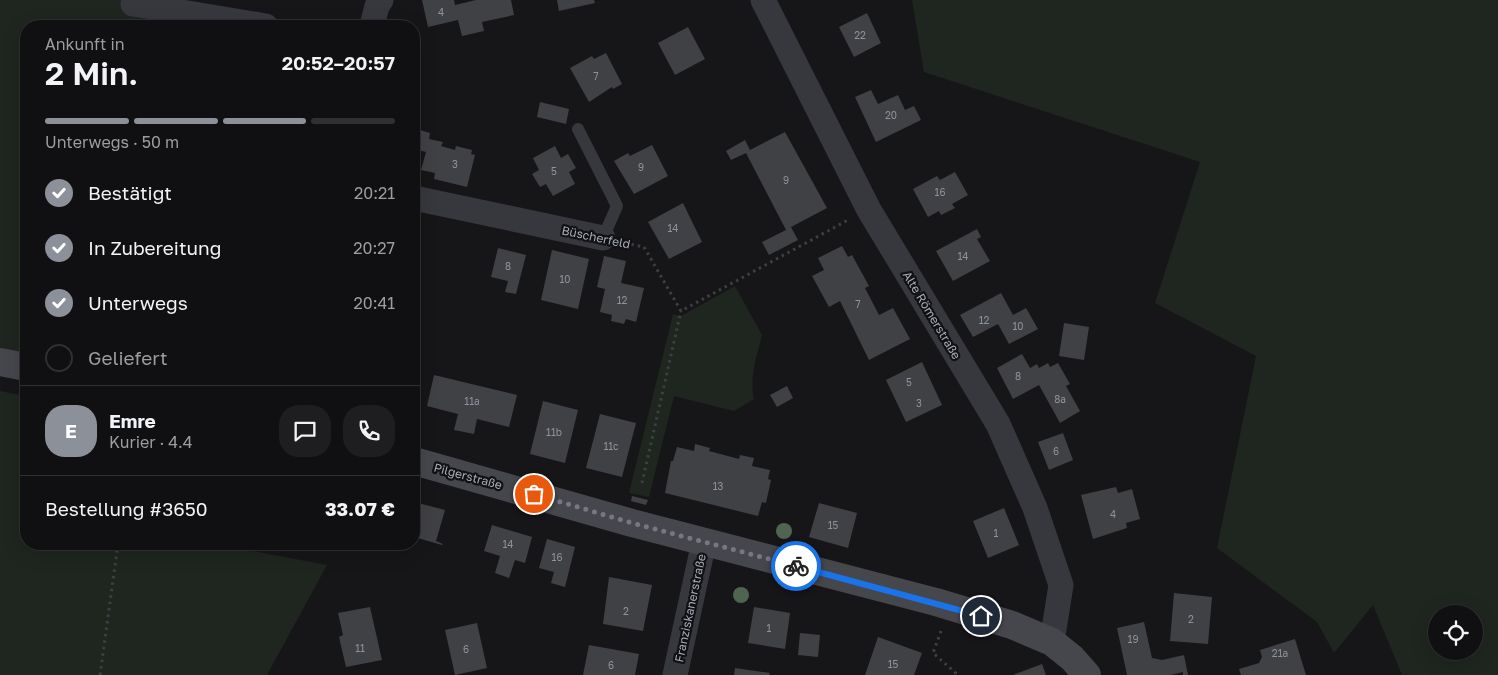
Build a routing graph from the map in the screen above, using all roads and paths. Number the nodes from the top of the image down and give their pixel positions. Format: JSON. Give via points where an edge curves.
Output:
{"nodes":[{"id":1,"x":381,"y":0,"type":"edge"},
{"id":2,"x":762,"y":0,"type":"edge"},
{"id":3,"x":133,"y":4,"type":"dead end"},
{"id":4,"x":174,"y":6,"type":"edge"},
{"id":5,"x":238,"y":20,"type":"edge"},
{"id":6,"x":374,"y":20,"type":"edge"},
{"id":7,"x":578,"y":129,"type":"dead end"},
{"id":8,"x":420,"y":199,"type":"edge"},
{"id":9,"x":870,"y":210,"type":"junction"},
{"id":10,"x":603,"y":238,"type":"junction"},
{"id":11,"x":681,"y":311,"type":"junction"},
{"id":12,"x":0,"y":362,"type":"edge"},
{"id":13,"x":20,"y":366,"type":"edge"},
{"id":14,"x":420,"y":463,"type":"edge"},
{"id":15,"x":642,"y":483,"type":"dead end"},
{"id":16,"x":704,"y":542,"type":"junction"},
{"id":17,"x":117,"y":550,"type":"edge"},
{"id":18,"x":950,"y":606,"type":"junction"},
{"id":19,"x":1052,"y":642,"type":"junction"},
{"id":20,"x":100,"y":675,"type":"edge"},
{"id":21,"x":675,"y":675,"type":"edge"},
{"id":22,"x":958,"y":675,"type":"edge"},
{"id":23,"x":1087,"y":675,"type":"edge"}],
"edges":[{"from":1,"to":6,"type":"street"},
{"from":2,"to":9,"type":"street","name":"Alte Römerstraße"},
{"from":3,"to":4,"type":"street"},
{"from":4,"to":5,"type":"street"},
{"from":7,"to":10,"type":"lane","via":[[618,206]]},
{"from":8,"to":10,"type":"street","name":"Büscherfeld"},
{"from":9,"to":11,"type":"path"},
{"from":9,"to":19,"type":"street","name":"Alte Römerstraße","via":[[998,424],[1035,508],[1061,585]]},
{"from":10,"to":11,"type":"path","name":"Büscherfeld","via":[[644,247]]},
{"from":11,"to":15,"type":"path"},
{"from":12,"to":13,"type":"main road"},
{"from":14,"to":16,"type":"main road","name":"Pilgerstraße"},
{"from":16,"to":18,"type":"main road","name":"Pilgerstraße"},
{"from":16,"to":21,"type":"street","name":"Franziskanerstraße"},
{"from":17,"to":20,"type":"path"},
{"from":18,"to":19,"type":"main road","name":"Pilgerstraße","via":[[1012,625]]},
{"from":18,"to":22,"type":"path","via":[[933,653]]},
{"from":19,"to":23,"type":"main road","name":"Pilgerstraße"}]}
